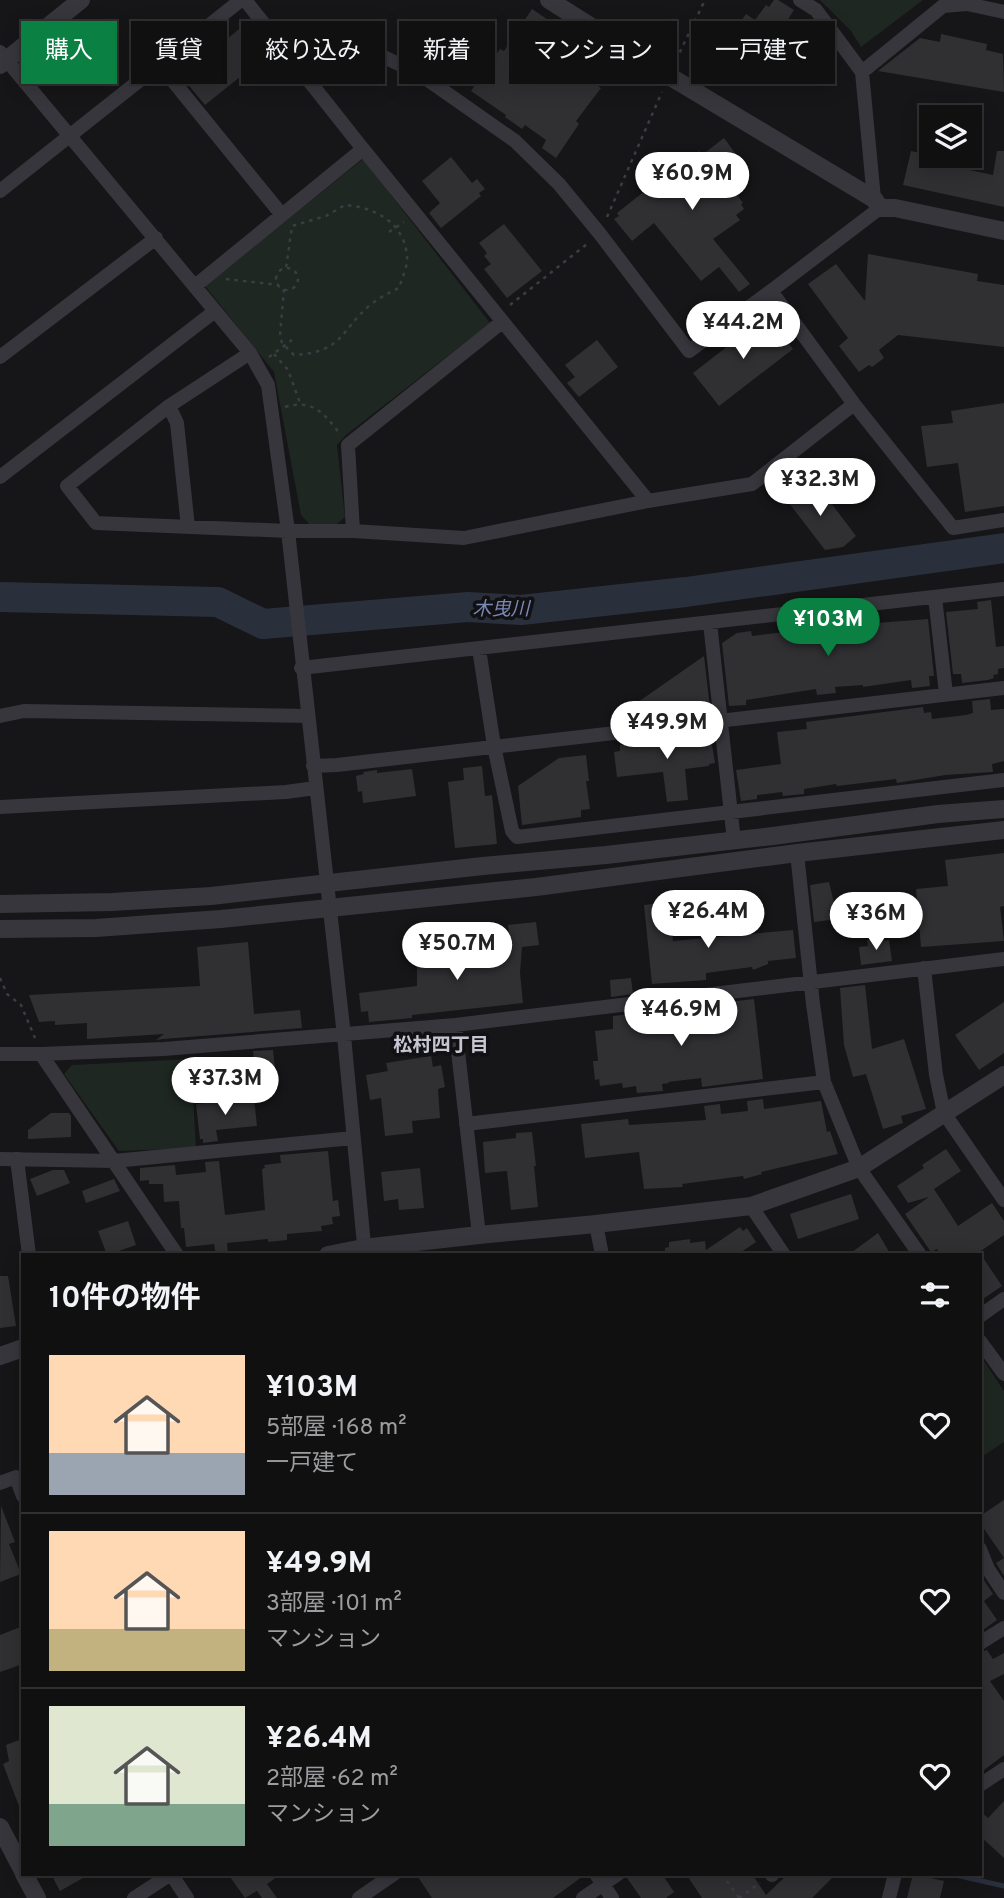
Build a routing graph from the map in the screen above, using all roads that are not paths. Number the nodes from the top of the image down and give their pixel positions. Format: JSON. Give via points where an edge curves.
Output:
{"nodes":[{"id":1,"x":81,"y":0,"type":"edge"},
{"id":2,"x":243,"y":0,"type":"edge"},
{"id":3,"x":550,"y":0,"type":"edge"},
{"id":4,"x":800,"y":0,"type":"edge"},
{"id":5,"x":1004,"y":12,"type":"edge"},
{"id":6,"x":216,"y":21,"type":"edge"},
{"id":7,"x":260,"y":21,"type":"edge"},
{"id":8,"x":385,"y":58,"type":"edge"},
{"id":9,"x":2,"y":59,"type":"edge"},
{"id":10,"x":862,"y":72,"type":"junction"},
{"id":11,"x":136,"y":84,"type":"edge"},
{"id":12,"x":175,"y":84,"type":"edge"},
{"id":13,"x":312,"y":84,"type":"edge"},
{"id":14,"x":71,"y":136,"type":"junction"},
{"id":15,"x":363,"y":149,"type":"junction"},
{"id":16,"x":0,"y":191,"type":"edge"},
{"id":17,"x":877,"y":203,"type":"junction"},
{"id":18,"x":282,"y":215,"type":"junction"},
{"id":19,"x":1004,"y":231,"type":"edge"},
{"id":20,"x":156,"y":238,"type":"junction"},
{"id":21,"x":200,"y":281,"type":"junction"},
{"id":22,"x":771,"y":291,"type":"junction"},
{"id":23,"x":215,"y":311,"type":"junction"},
{"id":24,"x":499,"y":318,"type":"junction"},
{"id":25,"x":0,"y":357,"type":"edge"},
{"id":26,"x":253,"y":360,"type":"junction"},
{"id":27,"x":854,"y":404,"type":"junction"},
{"id":28,"x":169,"y":406,"type":"junction"},
{"id":29,"x":0,"y":477,"type":"edge"},
{"id":30,"x":648,"y":501,"type":"junction"},
{"id":31,"x":1004,"y":520,"type":"edge"},
{"id":32,"x":188,"y":527,"type":"junction"},
{"id":33,"x":288,"y":531,"type":"junction"},
{"id":34,"x":353,"y":531,"type":"junction"},
{"id":35,"x":1004,"y":589,"type":"edge"},
{"id":36,"x":935,"y":597,"type":"junction"},
{"id":37,"x":710,"y":623,"type":"junction"},
{"id":38,"x":479,"y":649,"type":"junction"},
{"id":39,"x":301,"y":668,"type":"junction"},
{"id":40,"x":1004,"y":688,"type":"edge"},
{"id":41,"x":946,"y":694,"type":"junction"},
{"id":42,"x":0,"y":716,"type":"edge"},
{"id":43,"x":307,"y":716,"type":"junction"},
{"id":44,"x":722,"y":720,"type":"junction"},
{"id":45,"x":494,"y":746,"type":"junction"},
{"id":46,"x":313,"y":766,"type":"junction"},
{"id":47,"x":1004,"y":780,"type":"edge"},
{"id":48,"x":315,"y":788,"type":"junction"},
{"id":49,"x":0,"y":807,"type":"edge"},
{"id":50,"x":1004,"y":809,"type":"edge"},
{"id":51,"x":731,"y":813,"type":"junction"},
{"id":52,"x":1004,"y":830,"type":"edge"},
{"id":53,"x":512,"y":831,"type":"junction"},
{"id":54,"x":734,"y":841,"type":"junction"},
{"id":55,"x":797,"y":853,"type":"junction"},
{"id":56,"x":516,"y":863,"type":"junction"},
{"id":57,"x":327,"y":882,"type":"junction"},
{"id":58,"x":0,"y":904,"type":"edge"},
{"id":59,"x":329,"y":908,"type":"junction"},
{"id":60,"x":0,"y":929,"type":"edge"},
{"id":61,"x":1004,"y":959,"type":"edge"},
{"id":62,"x":924,"y":968,"type":"junction"},
{"id":63,"x":811,"y":981,"type":"junction"},
{"id":64,"x":455,"y":1025,"type":"junction"},
{"id":65,"x":344,"y":1035,"type":"junction"},
{"id":66,"x":0,"y":1054,"type":"edge"},
{"id":67,"x":41,"y":1054,"type":"junction"},
{"id":68,"x":1004,"y":1075,"type":"edge"},
{"id":69,"x":824,"y":1082,"type":"junction"},
{"id":70,"x":944,"y":1113,"type":"junction"},
{"id":71,"x":466,"y":1124,"type":"junction"},
{"id":72,"x":353,"y":1138,"type":"junction"},
{"id":73,"x":0,"y":1159,"type":"edge"},
{"id":74,"x":17,"y":1159,"type":"junction"},
{"id":75,"x":114,"y":1161,"type":"junction"},
{"id":76,"x":859,"y":1168,"type":"junction"},
{"id":77,"x":1004,"y":1200,"type":"edge"},
{"id":78,"x":751,"y":1206,"type":"junction"},
{"id":79,"x":596,"y":1224,"type":"junction"},
{"id":80,"x":478,"y":1235,"type":"junction"},
{"id":81,"x":364,"y":1251,"type":"edge"},
{"id":82,"x":29,"y":1253,"type":"edge"},
{"id":83,"x":176,"y":1253,"type":"edge"},
{"id":84,"x":346,"y":1253,"type":"edge"},
{"id":85,"x":602,"y":1253,"type":"edge"},
{"id":86,"x":782,"y":1253,"type":"edge"},
{"id":87,"x":919,"y":1253,"type":"edge"},
{"id":88,"x":1004,"y":1299,"type":"edge"},
{"id":89,"x":982,"y":1315,"type":"edge"},
{"id":90,"x":982,"y":1344,"type":"edge"},
{"id":91,"x":21,"y":1349,"type":"edge"},
{"id":92,"x":0,"y":1356,"type":"edge"},
{"id":93,"x":1004,"y":1374,"type":"edge"},
{"id":94,"x":19,"y":1476,"type":"edge"},
{"id":95,"x":0,"y":1483,"type":"edge"},
{"id":96,"x":982,"y":1554,"type":"edge"},
{"id":97,"x":1004,"y":1593,"type":"edge"},
{"id":98,"x":1004,"y":1628,"type":"edge"},
{"id":99,"x":982,"y":1642,"type":"edge"},
{"id":100,"x":1004,"y":1769,"type":"edge"},
{"id":101,"x":982,"y":1784,"type":"edge"},
{"id":102,"x":0,"y":1827,"type":"edge"},
{"id":103,"x":21,"y":1867,"type":"edge"},
{"id":104,"x":26,"y":1876,"type":"edge"},
{"id":105,"x":168,"y":1876,"type":"edge"},
{"id":106,"x":172,"y":1876,"type":"edge"},
{"id":107,"x":391,"y":1876,"type":"edge"},
{"id":108,"x":894,"y":1876,"type":"edge"},
{"id":109,"x":599,"y":1879,"type":"edge"},
{"id":110,"x":37,"y":1898,"type":"edge"},
{"id":111,"x":134,"y":1898,"type":"edge"},
{"id":112,"x":187,"y":1898,"type":"edge"},
{"id":113,"x":359,"y":1898,"type":"edge"},
{"id":114,"x":583,"y":1898,"type":"edge"},
{"id":115,"x":612,"y":1898,"type":"edge"},
{"id":116,"x":889,"y":1898,"type":"edge"}],
"edges":[{"from":1,"to":9,"type":"street"},
{"from":2,"to":6,"type":"street"},
{"from":2,"to":7,"type":"street"},
{"from":3,"to":17,"type":"street"},
{"from":4,"to":10,"type":"street","via":[[816,10]]},
{"from":5,"to":10,"type":"street","via":[[967,4],[943,6]]},
{"from":8,"to":22,"type":"street","via":[[418,73],[515,141],[559,184],[689,351]]},
{"from":9,"to":14,"type":"street"},
{"from":10,"to":17,"type":"street"},
{"from":11,"to":14,"type":"street"},
{"from":12,"to":18,"type":"street"},
{"from":13,"to":15,"type":"street"},
{"from":14,"to":16,"type":"street"},
{"from":14,"to":20,"type":"street"},
{"from":15,"to":18,"type":"street"},
{"from":15,"to":24,"type":"street"},
{"from":17,"to":19,"type":"street"},
{"from":17,"to":22,"type":"street"},
{"from":18,"to":21,"type":"street"},
{"from":20,"to":21,"type":"street"},
{"from":20,"to":25,"type":"street"},
{"from":21,"to":23,"type":"street"},
{"from":22,"to":27,"type":"street"},
{"from":23,"to":26,"type":"street"},
{"from":23,"to":29,"type":"street"},
{"from":24,"to":30,"type":"street"},
{"from":24,"to":34,"type":"street","via":[[348,445]]},
{"from":26,"to":28,"type":"street"},
{"from":26,"to":33,"type":"street","via":[[268,385]]},
{"from":27,"to":30,"type":"street","via":[[752,484]]},
{"from":27,"to":31,"type":"street","via":[[953,528]]},
{"from":28,"to":32,"type":"street","via":[[177,424]]},
{"from":28,"to":32,"type":"street","via":[[67,486],[96,523]]},
{"from":30,"to":34,"type":"street","via":[[464,538]]},
{"from":32,"to":33,"type":"street"},
{"from":33,"to":34,"type":"street"},
{"from":33,"to":39,"type":"street"},
{"from":35,"to":36,"type":"street"},
{"from":36,"to":37,"type":"street"},
{"from":36,"to":41,"type":"street"},
{"from":37,"to":38,"type":"street"},
{"from":37,"to":44,"type":"street"},
{"from":38,"to":39,"type":"street"},
{"from":38,"to":45,"type":"street"},
{"from":39,"to":43,"type":"street"},
{"from":40,"to":41,"type":"street"},
{"from":41,"to":44,"type":"street"},
{"from":42,"to":43,"type":"street","via":[[24,711]]},
{"from":43,"to":46,"type":"street"},
{"from":44,"to":45,"type":"street"},
{"from":44,"to":51,"type":"street"},
{"from":45,"to":46,"type":"street"},
{"from":45,"to":53,"type":"street"},
{"from":46,"to":48,"type":"street"},
{"from":47,"to":51,"type":"street"},
{"from":48,"to":49,"type":"street"},
{"from":48,"to":57,"type":"street"},
{"from":50,"to":54,"type":"street"},
{"from":51,"to":53,"type":"street","via":[[545,835],[517,837]]},
{"from":51,"to":54,"type":"street"},
{"from":52,"to":55,"type":"street"},
{"from":53,"to":56,"type":"street"},
{"from":54,"to":56,"type":"street"},
{"from":55,"to":59,"type":"street"},
{"from":55,"to":63,"type":"street"},
{"from":56,"to":57,"type":"street"},
{"from":57,"to":58,"type":"street","via":[[199,897]]},
{"from":57,"to":59,"type":"street"},
{"from":59,"to":60,"type":"street","via":[[96,928]]},
{"from":59,"to":65,"type":"street"},
{"from":61,"to":62,"type":"street"},
{"from":62,"to":63,"type":"street"},
{"from":62,"to":70,"type":"street"},
{"from":63,"to":64,"type":"street"},
{"from":63,"to":69,"type":"street"},
{"from":64,"to":65,"type":"street"},
{"from":64,"to":71,"type":"street"},
{"from":65,"to":67,"type":"street"},
{"from":65,"to":72,"type":"street"},
{"from":66,"to":67,"type":"street"},
{"from":67,"to":75,"type":"street"},
{"from":68,"to":70,"type":"street"},
{"from":69,"to":71,"type":"street"},
{"from":69,"to":76,"type":"street"},
{"from":70,"to":76,"type":"street"},
{"from":70,"to":77,"type":"street"},
{"from":71,"to":80,"type":"street"},
{"from":72,"to":75,"type":"street"},
{"from":72,"to":81,"type":"street"},
{"from":73,"to":74,"type":"street"},
{"from":74,"to":75,"type":"street"},
{"from":74,"to":82,"type":"street"},
{"from":75,"to":83,"type":"street"},
{"from":76,"to":78,"type":"street"},
{"from":76,"to":87,"type":"street"},
{"from":78,"to":79,"type":"street"},
{"from":78,"to":86,"type":"street"},
{"from":79,"to":80,"type":"street"},
{"from":79,"to":85,"type":"street"},
{"from":80,"to":81,"type":"street"},
{"from":81,"to":84,"type":"street"},
{"from":88,"to":89,"type":"street"},
{"from":90,"to":93,"type":"street"},
{"from":91,"to":92,"type":"street"},
{"from":94,"to":95,"type":"street"},
{"from":96,"to":97,"type":"street"},
{"from":98,"to":99,"type":"street"},
{"from":100,"to":101,"type":"street"},
{"from":102,"to":103,"type":"street"},
{"from":104,"to":110,"type":"street"},
{"from":105,"to":111,"type":"street"},
{"from":106,"to":112,"type":"street"},
{"from":107,"to":113,"type":"street"},
{"from":108,"to":116,"type":"street"},
{"from":109,"to":114,"type":"street"},
{"from":109,"to":115,"type":"street"}]}
